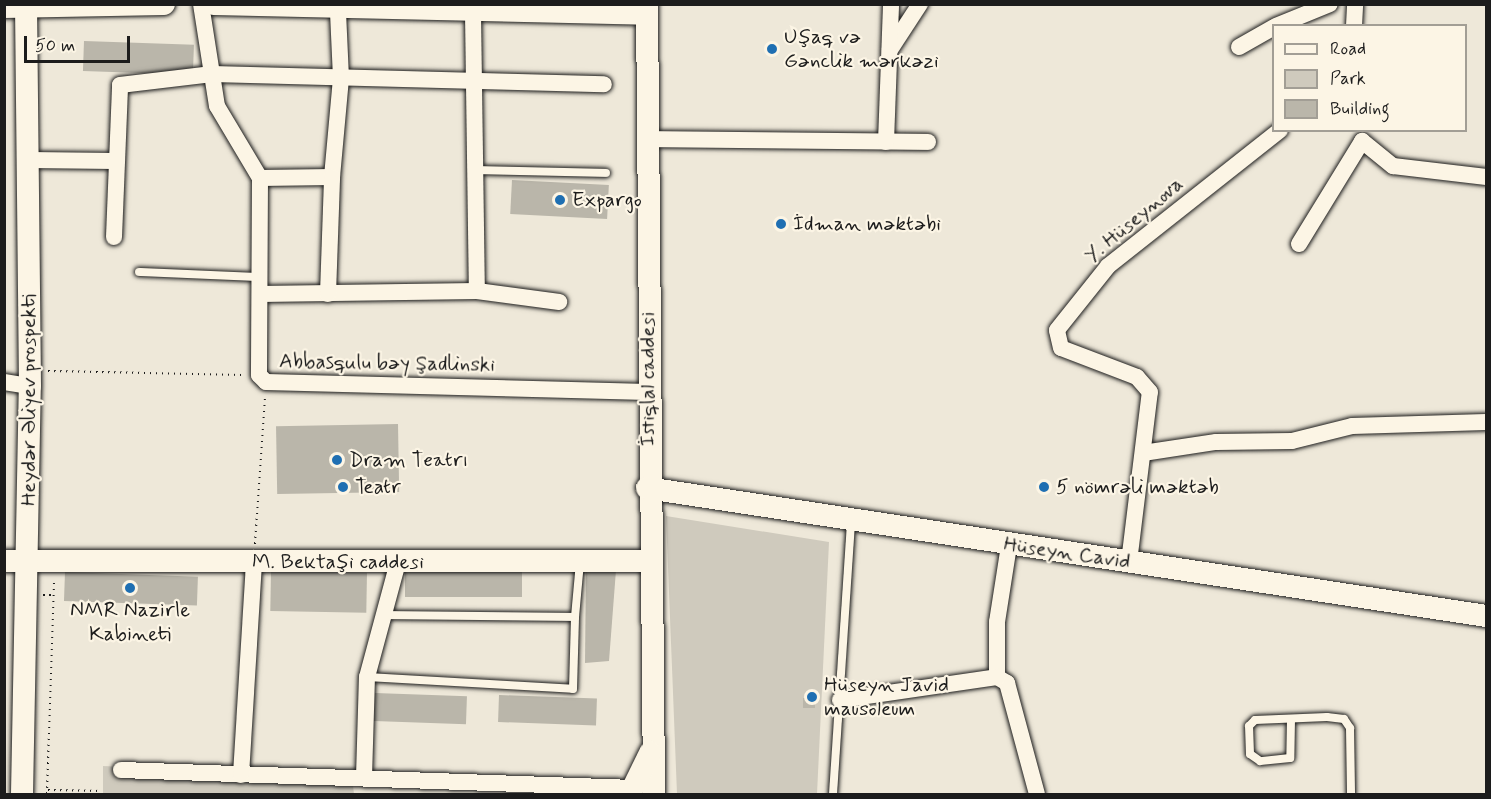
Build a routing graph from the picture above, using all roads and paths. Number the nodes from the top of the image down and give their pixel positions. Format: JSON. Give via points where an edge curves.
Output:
{"nodes":[{"id":1,"x":164,"y":4,"type":"edge"},
{"id":2,"x":201,"y":4,"type":"edge"},
{"id":3,"x":214,"y":4,"type":"edge"},
{"id":4,"x":891,"y":4,"type":"edge"},
{"id":5,"x":920,"y":4,"type":"edge"},
{"id":6,"x":1330,"y":4,"type":"edge"},
{"id":7,"x":1355,"y":4,"type":"edge"},
{"id":8,"x":364,"y":5,"type":"edge"},
{"id":9,"x":19,"y":6,"type":"edge"},
{"id":10,"x":561,"y":7,"type":"edge"},
{"id":11,"x":647,"y":9,"type":"edge"},
{"id":12,"x":338,"y":11,"type":"junction"},
{"id":13,"x":473,"y":13,"type":"junction"},
{"id":14,"x":1280,"y":24,"type":"edge"},
{"id":15,"x":1354,"y":24,"type":"edge"},
{"id":16,"x":1272,"y":28,"type":"edge"},
{"id":17,"x":1239,"y":47,"type":"dead end"},
{"id":18,"x":889,"y":51,"type":"junction"},
{"id":19,"x":212,"y":74,"type":"junction"},
{"id":20,"x":341,"y":78,"type":"junction"},
{"id":21,"x":478,"y":81,"type":"junction"},
{"id":22,"x":604,"y":84,"type":"dead end"},
{"id":23,"x":1277,"y":132,"type":"edge"},
{"id":24,"x":1362,"y":136,"type":"edge"},
{"id":25,"x":648,"y":139,"type":"junction"},
{"id":26,"x":886,"y":142,"type":"junction"},
{"id":27,"x":928,"y":142,"type":"dead end"},
{"id":28,"x":29,"y":160,"type":"junction"},
{"id":29,"x":116,"y":162,"type":"junction"},
{"id":30,"x":478,"y":170,"type":"junction"},
{"id":31,"x":606,"y":173,"type":"dead end"},
{"id":32,"x":332,"y":177,"type":"junction"},
{"id":33,"x":1486,"y":177,"type":"edge"},
{"id":34,"x":260,"y":178,"type":"junction"},
{"id":35,"x":114,"y":237,"type":"dead end"},
{"id":36,"x":1299,"y":244,"type":"dead end"},
{"id":37,"x":139,"y":272,"type":"dead end"},
{"id":38,"x":259,"y":277,"type":"junction"},
{"id":39,"x":477,"y":291,"type":"junction"},
{"id":40,"x":260,"y":294,"type":"junction"},
{"id":41,"x":328,"y":294,"type":"junction"},
{"id":42,"x":559,"y":302,"type":"dead end"},
{"id":43,"x":30,"y":378,"type":"junction"},
{"id":44,"x":263,"y":379,"type":"junction"},
{"id":45,"x":4,"y":382,"type":"edge"},
{"id":46,"x":648,"y":392,"type":"junction"},
{"id":47,"x":1486,"y":422,"type":"edge"},
{"id":48,"x":1143,"y":453,"type":"junction"},
{"id":49,"x":647,"y":488,"type":"junction"},
{"id":50,"x":851,"y":523,"type":"junction"},
{"id":51,"x":1009,"y":545,"type":"junction"},
{"id":52,"x":4,"y":561,"type":"edge"},
{"id":53,"x":29,"y":561,"type":"junction"},
{"id":54,"x":55,"y":561,"type":"junction"},
{"id":55,"x":398,"y":561,"type":"junction"},
{"id":56,"x":580,"y":561,"type":"junction"},
{"id":57,"x":648,"y":561,"type":"junction"},
{"id":58,"x":254,"y":562,"type":"junction"},
{"id":59,"x":1129,"y":562,"type":"junction"},
{"id":60,"x":385,"y":615,"type":"junction"},
{"id":61,"x":575,"y":616,"type":"junction"},
{"id":62,"x":1486,"y":616,"type":"edge"},
{"id":63,"x":367,"y":677,"type":"junction"},
{"id":64,"x":997,"y":677,"type":"junction"},
{"id":65,"x":840,"y":700,"type":"junction"},
{"id":66,"x":1291,"y":719,"type":"junction"},
{"id":67,"x":121,"y":770,"type":"dead end"},
{"id":68,"x":241,"y":775,"type":"junction"},
{"id":69,"x":364,"y":777,"type":"junction"},
{"id":70,"x":48,"y":790,"type":"junction"},
{"id":71,"x":639,"y":792,"type":"edge"},
{"id":72,"x":101,"y":793,"type":"edge"},
{"id":73,"x":147,"y":793,"type":"edge"},
{"id":74,"x":22,"y":795,"type":"edge"},
{"id":75,"x":47,"y":795,"type":"edge"},
{"id":76,"x":242,"y":795,"type":"edge"},
{"id":77,"x":833,"y":795,"type":"edge"},
{"id":78,"x":1037,"y":795,"type":"edge"},
{"id":79,"x":1351,"y":795,"type":"edge"}],
"edges":[{"from":1,"to":9,"type":"main road"},
{"from":2,"to":19,"type":"street"},
{"from":3,"to":12,"type":"main road"},
{"from":4,"to":18,"type":"street"},
{"from":5,"to":18,"type":"street"},
{"from":6,"to":14,"type":"street"},
{"from":7,"to":15,"type":"street"},
{"from":8,"to":12,"type":"main road"},
{"from":8,"to":13,"type":"main road"},
{"from":9,"to":28,"type":"main road","name":"Heydər Əliyev prospekti"},
{"from":10,"to":11,"type":"main road"},
{"from":10,"to":13,"type":"main road"},
{"from":11,"to":25,"type":"main road","name":"İstiqlal caddesi"},
{"from":12,"to":20,"type":"street"},
{"from":13,"to":21,"type":"street"},
{"from":16,"to":17,"type":"street"},
{"from":18,"to":26,"type":"street"},
{"from":19,"to":20,"type":"street"},
{"from":19,"to":29,"type":"street","via":[[120,85]]},
{"from":19,"to":34,"type":"street","via":[[217,106]]},
{"from":20,"to":21,"type":"street"},
{"from":20,"to":32,"type":"street"},
{"from":21,"to":22,"type":"street"},
{"from":21,"to":30,"type":"street"},
{"from":23,"to":48,"type":"street","name":"Y. Hüseynova","via":[[1108,266],[1057,330],[1061,348],[1145,383],[1150,392]]},
{"from":24,"to":33,"type":"street","via":[[1393,166]]},
{"from":24,"to":36,"type":"street"},
{"from":25,"to":26,"type":"street"},
{"from":25,"to":46,"type":"main road","name":"İstiqlal caddesi"},
{"from":26,"to":27,"type":"street"},
{"from":28,"to":29,"type":"street"},
{"from":28,"to":43,"type":"main road","name":"Heydər Əliyev prospekti"},
{"from":29,"to":35,"type":"street"},
{"from":30,"to":31,"type":"lane"},
{"from":30,"to":39,"type":"street"},
{"from":32,"to":34,"type":"street"},
{"from":32,"to":41,"type":"street"},
{"from":34,"to":38,"type":"street","name":"Abbasqulu bəy Şadlinski"},
{"from":37,"to":38,"type":"lane"},
{"from":38,"to":40,"type":"street","name":"Abbasqulu bəy Şadlinski"},
{"from":39,"to":41,"type":"street"},
{"from":39,"to":42,"type":"street"},
{"from":40,"to":41,"type":"street"},
{"from":40,"to":44,"type":"street","name":"Abbasqulu bəy Şadlinski"},
{"from":43,"to":44,"type":"path"},
{"from":43,"to":45,"type":"street"},
{"from":43,"to":53,"type":"main road","name":"Heydər Əliyev prospekti"},
{"from":44,"to":46,"type":"street","name":"Abbasqulu bəy Şadlinski"},
{"from":44,"to":58,"type":"path"},
{"from":46,"to":49,"type":"main road","name":"İstiqlal caddesi"},
{"from":47,"to":48,"type":"street","via":[[1352,426],[1292,441],[1216,442]]},
{"from":48,"to":59,"type":"street","name":"Y. Hüseynova"},
{"from":49,"to":50,"type":"main road","name":"Hüseyn Cavid"},
{"from":49,"to":57,"type":"main road","name":"İstiqlal caddesi"},
{"from":50,"to":51,"type":"main road","name":"Hüseyn Cavid"},
{"from":50,"to":65,"type":"lane"},
{"from":51,"to":59,"type":"main road","name":"Hüseyn Cavid"},
{"from":51,"to":64,"type":"street","via":[[997,622]]},
{"from":52,"to":53,"type":"main road","name":"M. Bektaşi caddesi"},
{"from":53,"to":54,"type":"main road","name":"M. Bektaşi caddesi"},
{"from":53,"to":74,"type":"main road","name":"Heydər Əliyev prospekti"},
{"from":54,"to":58,"type":"main road","name":"M. Bektaşi caddesi"},
{"from":54,"to":70,"type":"path"},
{"from":55,"to":56,"type":"main road","name":"M. Bektaşi caddesi"},
{"from":55,"to":58,"type":"main road","name":"M. Bektaşi caddesi"},
{"from":55,"to":60,"type":"street"},
{"from":56,"to":57,"type":"main road","name":"M. Bektaşi caddesi"},
{"from":56,"to":61,"type":"lane"},
{"from":57,"to":71,"type":"main road","name":"İstiqlal caddesi","via":[[650,753]]},
{"from":58,"to":68,"type":"street"},
{"from":59,"to":62,"type":"main road","name":"Hüseyn Cavid"},
{"from":60,"to":61,"type":"lane"},
{"from":60,"to":63,"type":"street"},
{"from":61,"to":63,"type":"lane","via":[[573,689]]},
{"from":63,"to":69,"type":"street"},
{"from":64,"to":65,"type":"street"},
{"from":64,"to":78,"type":"street","via":[[1007,683]]},
{"from":65,"to":77,"type":"lane"},
{"from":66,"to":66,"type":"lane","via":[[1251,721],[1248,737],[1254,758],[1290,758]]},
{"from":66,"to":79,"type":"lane","via":[[1348,722]]},
{"from":67,"to":68,"type":"street"},
{"from":68,"to":69,"type":"street"},
{"from":69,"to":71,"type":"street"},
{"from":70,"to":72,"type":"path"},
{"from":70,"to":75,"type":"path"},
{"from":72,"to":73,"type":"path"},
{"from":73,"to":76,"type":"path"}]}
